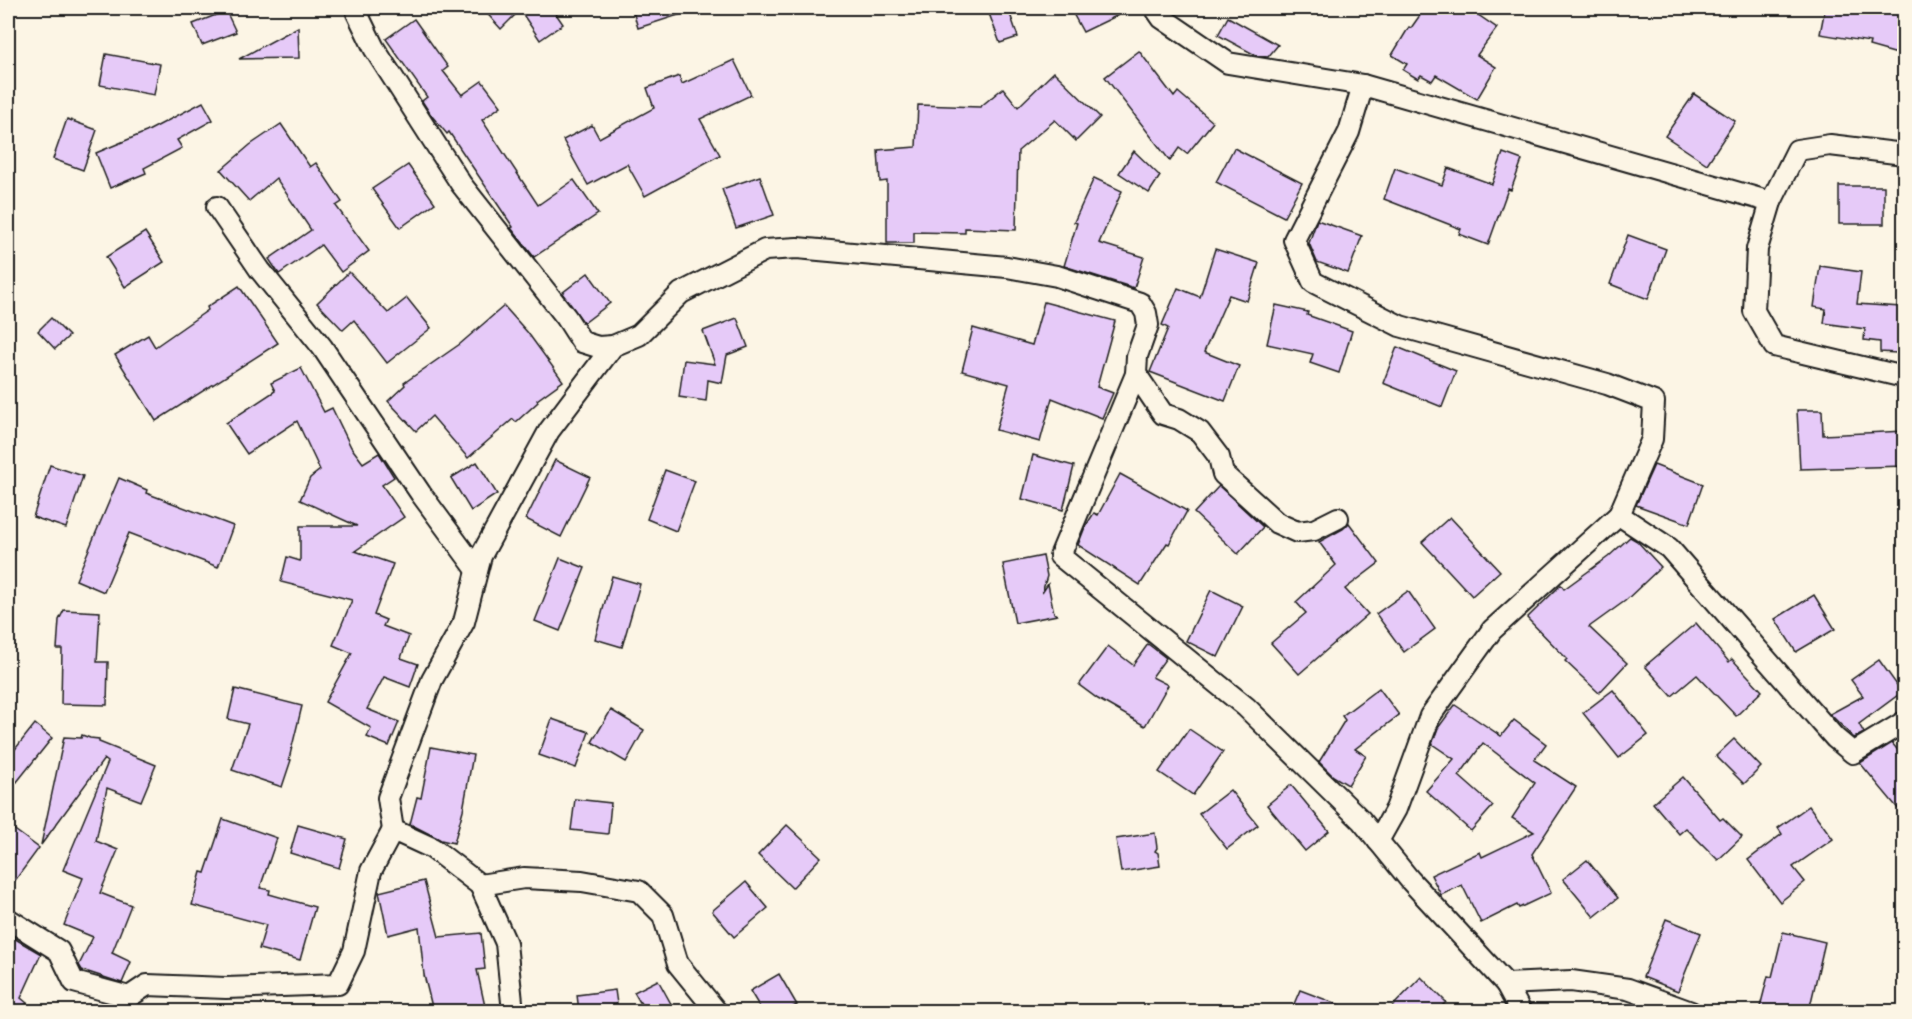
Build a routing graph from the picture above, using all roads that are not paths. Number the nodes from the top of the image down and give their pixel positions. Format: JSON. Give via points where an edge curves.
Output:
{"nodes":[{"id":1,"x":358,"y":8,"type":"edge"},
{"id":2,"x":1155,"y":8,"type":"edge"},
{"id":3,"x":1363,"y":85,"type":"junction"},
{"id":4,"x":1905,"y":153,"type":"edge"},
{"id":5,"x":1771,"y":202,"type":"junction"},
{"id":6,"x":217,"y":207,"type":"dead end"},
{"id":7,"x":613,"y":346,"type":"junction"},
{"id":8,"x":1137,"y":374,"type":"junction"},
{"id":9,"x":1905,"y":377,"type":"edge"},
{"id":10,"x":1619,"y":515,"type":"junction"},
{"id":11,"x":1338,"y":518,"type":"dead end"},
{"id":12,"x":477,"y":570,"type":"junction"},
{"id":13,"x":1905,"y":722,"type":"edge"},
{"id":14,"x":393,"y":830,"type":"junction"},
{"id":15,"x":1378,"y":841,"type":"junction"},
{"id":16,"x":480,"y":885,"type":"junction"},
{"id":17,"x":8,"y":919,"type":"edge"},
{"id":18,"x":1506,"y":984,"type":"junction"},
{"id":19,"x":513,"y":1011,"type":"edge"},
{"id":20,"x":717,"y":1011,"type":"edge"},
{"id":21,"x":1521,"y":1011,"type":"edge"},
{"id":22,"x":1690,"y":1011,"type":"edge"}],
"edges":[{"from":1,"to":7,"type":"street","via":[[374,48],[461,184],[582,342]]},
{"from":2,"to":3,"type":"street","via":[[1162,18],[1228,63]]},
{"from":3,"to":5,"type":"street"},
{"from":3,"to":10,"type":"street","via":[[1349,132],[1294,240],[1313,282],[1400,326],[1607,384],[1654,402],[1652,439]]},
{"from":4,"to":5,"type":"street","via":[[1830,145],[1797,150]]},
{"from":5,"to":9,"type":"street","via":[[1757,249],[1754,311],[1774,346]]},
{"from":6,"to":12,"type":"street","via":[[260,270],[322,347]]},
{"from":7,"to":8,"type":"street","via":[[639,334],[681,293],[765,250],[797,248],[1007,267],[1057,276],[1140,303],[1148,325],[1137,356]]},
{"from":7,"to":12,"type":"street","via":[[549,431]]},
{"from":8,"to":11,"type":"street","via":[[1163,414],[1200,432],[1220,457],[1223,474],[1277,523],[1297,532],[1314,530]]},
{"from":8,"to":15,"type":"street","via":[[1060,556],[1246,707]]},
{"from":10,"to":13,"type":"street","via":[[1669,548],[1835,738],[1853,753]]},
{"from":10,"to":15,"type":"street","via":[[1492,630],[1430,716],[1396,809]]},
{"from":12,"to":14,"type":"street","via":[[464,622],[432,680],[388,798]]},
{"from":14,"to":16,"type":"street","via":[[432,848]]},
{"from":14,"to":17,"type":"street","via":[[371,871],[354,951],[338,984],[226,988],[147,985],[129,997],[74,982],[59,951]]},
{"from":15,"to":18,"type":"street"},
{"from":16,"to":19,"type":"street","via":[[506,943]]},
{"from":16,"to":20,"type":"street","via":[[524,878],[582,881],[639,891],[663,915],[678,964]]},
{"from":18,"to":21,"type":"street"},
{"from":18,"to":22,"type":"street","via":[[1594,984],[1628,989]]}]}
